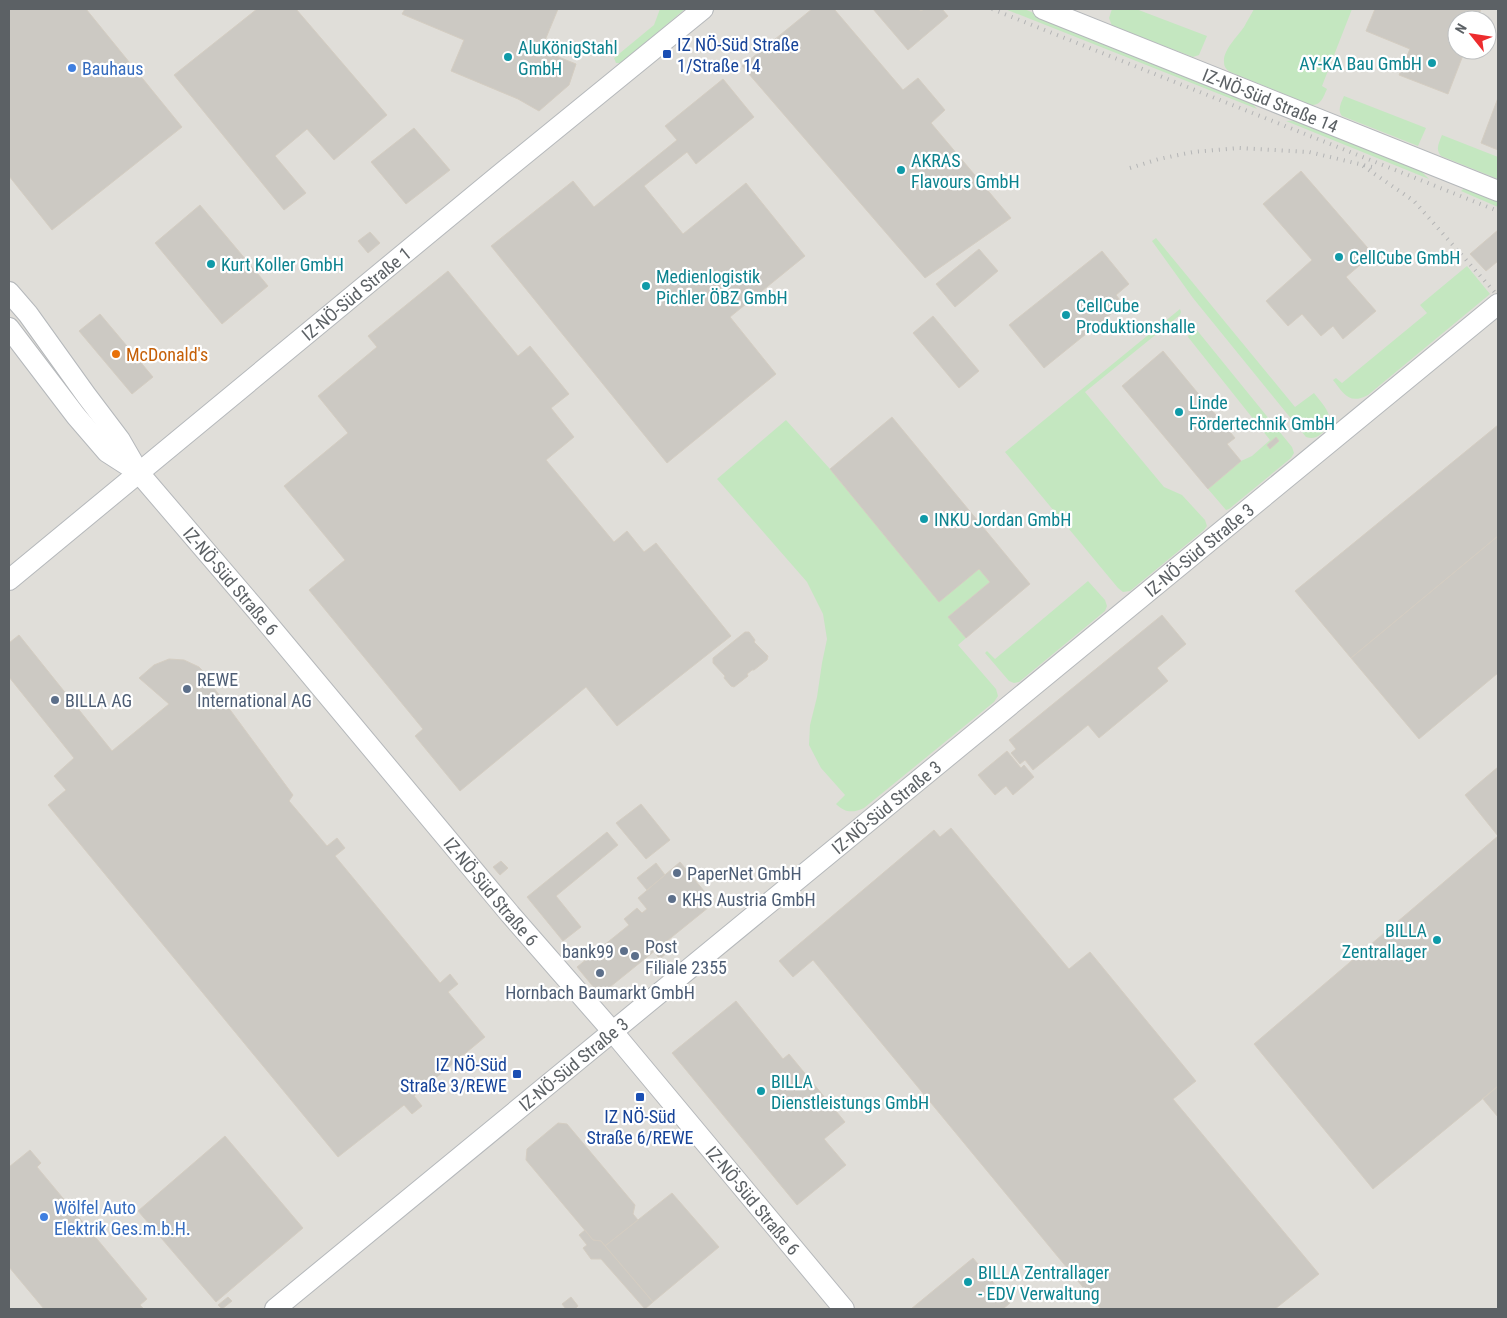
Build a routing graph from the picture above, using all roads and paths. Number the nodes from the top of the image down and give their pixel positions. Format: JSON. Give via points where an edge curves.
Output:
{"nodes":[{"id":1,"x":703,"y":9,"type":"edge"},
{"id":2,"x":1043,"y":9,"type":"edge"},
{"id":3,"x":1498,"y":191,"type":"edge"},
{"id":4,"x":9,"y":292,"type":"edge"},
{"id":5,"x":1498,"y":304,"type":"edge"},
{"id":6,"x":9,"y":328,"type":"edge"},
{"id":7,"x":139,"y":473,"type":"junction"},
{"id":8,"x":9,"y":580,"type":"edge"},
{"id":9,"x":613,"y":1032,"type":"junction"},
{"id":10,"x":275,"y":1309,"type":"edge"},
{"id":11,"x":844,"y":1309,"type":"edge"}],
"edges":[{"from":1,"to":7,"type":"street","name":"IZ-NÖ-Süd Straße 1"},
{"from":2,"to":3,"type":"street","name":"IZ-NÖ-Süd Straße 14"},
{"from":4,"to":7,"type":"street","name":"IZ-NÖ-Süd Straße 6","via":[[120,440]]},
{"from":5,"to":9,"type":"street","name":"IZ-NÖ-Süd Straße 3"},
{"from":6,"to":7,"type":"street","name":"IZ-NÖ-Süd Straße 6","via":[[107,452]]},
{"from":7,"to":8,"type":"street","name":"IZ-NÖ-Süd Straße 1"},
{"from":7,"to":9,"type":"street","name":"IZ-NÖ-Süd Straße 6"},
{"from":9,"to":10,"type":"street","name":"IZ-NÖ-Süd Straße 3"},
{"from":9,"to":11,"type":"street","name":"IZ-NÖ-Süd Straße 6"}]}
